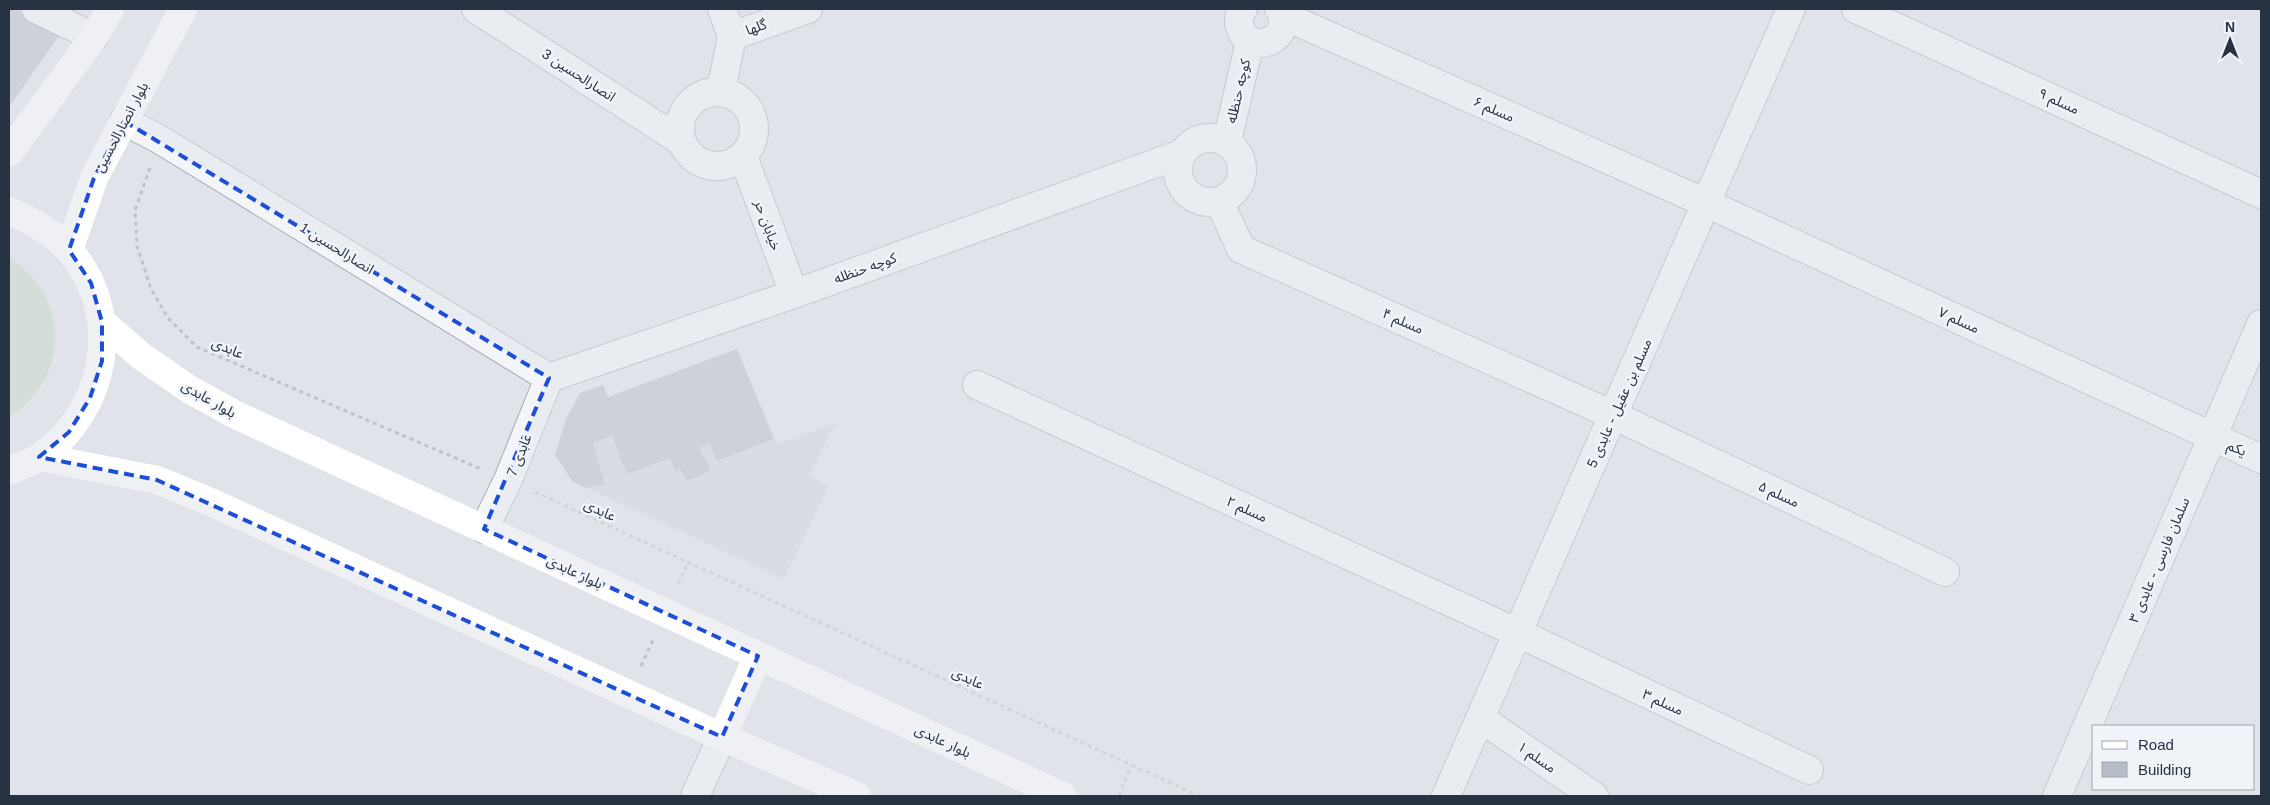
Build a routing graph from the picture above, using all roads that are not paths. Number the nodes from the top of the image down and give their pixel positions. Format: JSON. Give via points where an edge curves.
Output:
{"nodes":[{"id":1,"x":36,"y":9,"type":"edge"},
{"id":2,"x":110,"y":9,"type":"edge"},
{"id":3,"x":183,"y":9,"type":"edge"},
{"id":4,"x":476,"y":9,"type":"edge"},
{"id":5,"x":722,"y":9,"type":"edge"},
{"id":6,"x":808,"y":9,"type":"edge"},
{"id":7,"x":1243,"y":9,"type":"edge"},
{"id":8,"x":1791,"y":9,"type":"edge"},
{"id":9,"x":1856,"y":9,"type":"edge"},
{"id":10,"x":1281,"y":12,"type":"edge"},
{"id":11,"x":732,"y":36,"type":"junction"},
{"id":12,"x":94,"y":37,"type":"junction"},
{"id":13,"x":1250,"y":41,"type":"junction"},
{"id":14,"x":721,"y":92,"type":"junction"},
{"id":15,"x":124,"y":121,"type":"junction"},
{"id":16,"x":681,"y":141,"type":"junction"},
{"id":17,"x":1227,"y":142,"type":"junction"},
{"id":18,"x":9,"y":153,"type":"edge"},
{"id":19,"x":1181,"y":154,"type":"junction"},
{"id":20,"x":743,"y":156,"type":"junction"},
{"id":21,"x":2261,"y":194,"type":"edge"},
{"id":22,"x":1219,"y":201,"type":"junction"},
{"id":23,"x":1706,"y":203,"type":"junction"},
{"id":24,"x":9,"y":211,"type":"edge"},
{"id":25,"x":69,"y":250,"type":"junction"},
{"id":26,"x":794,"y":294,"type":"junction"},
{"id":27,"x":102,"y":322,"type":"junction"},
{"id":28,"x":2261,"y":324,"type":"edge"},
{"id":29,"x":549,"y":378,"type":"junction"},
{"id":30,"x":976,"y":385,"type":"dead end"},
{"id":31,"x":1613,"y":415,"type":"junction"},
{"id":32,"x":2212,"y":437,"type":"junction"},
{"id":33,"x":39,"y":457,"type":"junction"},
{"id":34,"x":2261,"y":459,"type":"edge"},
{"id":35,"x":9,"y":471,"type":"edge"},
{"id":36,"x":484,"y":529,"type":"junction"},
{"id":37,"x":1945,"y":572,"type":"dead end"},
{"id":38,"x":1518,"y":634,"type":"junction"},
{"id":39,"x":758,"y":656,"type":"junction"},
{"id":40,"x":1480,"y":718,"type":"junction"},
{"id":41,"x":722,"y":737,"type":"junction"},
{"id":42,"x":1809,"y":770,"type":"dead end"},
{"id":43,"x":695,"y":796,"type":"edge"},
{"id":44,"x":857,"y":796,"type":"edge"},
{"id":45,"x":1063,"y":796,"type":"edge"},
{"id":46,"x":1446,"y":796,"type":"edge"},
{"id":47,"x":1594,"y":796,"type":"edge"},
{"id":48,"x":2057,"y":796,"type":"edge"}],
"edges":[{"from":1,"to":12,"type":"street"},
{"from":2,"to":12,"type":"main road"},
{"from":3,"to":15,"type":"main road","name":"بلوار انصارالحسین"},
{"from":4,"to":16,"type":"street","name":"انصارالحسین 3"},
{"from":5,"to":11,"type":"street"},
{"from":6,"to":11,"type":"street","name":"گلها"},
{"from":7,"to":13,"type":"street","via":[[1238,23]]},
{"from":8,"to":23,"type":"street","name":"مسلم بن عقیل - عابدی 5"},
{"from":9,"to":21,"type":"street","name":"مسلم ۹"},
{"from":10,"to":13,"type":"street","via":[[1283,25],[1279,35],[1270,42]]},
{"from":10,"to":23,"type":"street","name":"مسلم ۶"},
{"from":11,"to":14,"type":"street"},
{"from":12,"to":18,"type":"main road"},
{"from":13,"to":17,"type":"street","name":"کوچه حنظله"},
{"from":14,"to":16,"type":"street","via":[[708,92],[687,106],[681,116]]},
{"from":14,"to":20,"type":"street","via":[[743,101],[754,122],[754,135]]},
{"from":15,"to":25,"type":"main road","name":"بلوار انصارالحسین","via":[[94,178]]},
{"from":15,"to":29,"type":"street","name":"انصارالحسین 1"},
{"from":16,"to":20,"type":"street","via":[[687,152],[708,166],[732,163]]},
{"from":17,"to":19,"type":"street","via":[[1210,137],[1193,142]]},
{"from":17,"to":22,"type":"street","via":[[1237,152],[1242,166],[1240,181],[1232,194]]},
{"from":19,"to":22,"type":"street","via":[[1177,169],[1180,184],[1190,196],[1204,202]]},
{"from":19,"to":26,"type":"street","name":"کوچه حنظله"},
{"from":20,"to":26,"type":"street","name":"خیابان حر"},
{"from":22,"to":31,"type":"street","name":"مسلم ۴","via":[[1242,249]]},
{"from":23,"to":31,"type":"street","name":"مسلم بن عقیل - عابدی 5"},
{"from":23,"to":32,"type":"street","name":"مسلم ۷"},
{"from":24,"to":25,"type":"main road","via":[[39,224]]},
{"from":25,"to":27,"type":"main road","via":[[91,283]]},
{"from":26,"to":29,"type":"street","name":"کوچه حنظله"},
{"from":27,"to":33,"type":"main road","via":[[102,361],[90,398],[69,432]]},
{"from":27,"to":36,"type":"main road","name":"بلوار عابدی","via":[[141,356],[189,389],[234,414]]},
{"from":28,"to":32,"type":"street","name":"سلمان فارسی - عابدی ۳"},
{"from":29,"to":36,"type":"street","name":"عابدی 7","via":[[508,480]]},
{"from":30,"to":38,"type":"street","name":"مسلم ۲"},
{"from":31,"to":37,"type":"street","name":"مسلم ۵"},
{"from":31,"to":38,"type":"street","name":"مسلم بن عقیل - عابدی 5"},
{"from":32,"to":34,"type":"street","name":"یکم"},
{"from":32,"to":48,"type":"street","name":"سلمان فارسی - عابدی ۳"},
{"from":33,"to":35,"type":"main road"},
{"from":33,"to":41,"type":"main road","via":[[174,486]]},
{"from":36,"to":39,"type":"main road","name":"بلوار عابدی"},
{"from":38,"to":40,"type":"street","name":"مسلم بن عقیل - عابدی 5"},
{"from":38,"to":42,"type":"street","name":"مسلم ۳"},
{"from":39,"to":41,"type":"main road"},
{"from":39,"to":45,"type":"main road","name":"بلوار عابدی"},
{"from":40,"to":46,"type":"street","name":"مسلم بن عقیل - عابدی 5"},
{"from":40,"to":47,"type":"street","name":"مسلم ۱"},
{"from":41,"to":43,"type":"street"},
{"from":41,"to":44,"type":"main road"}]}
